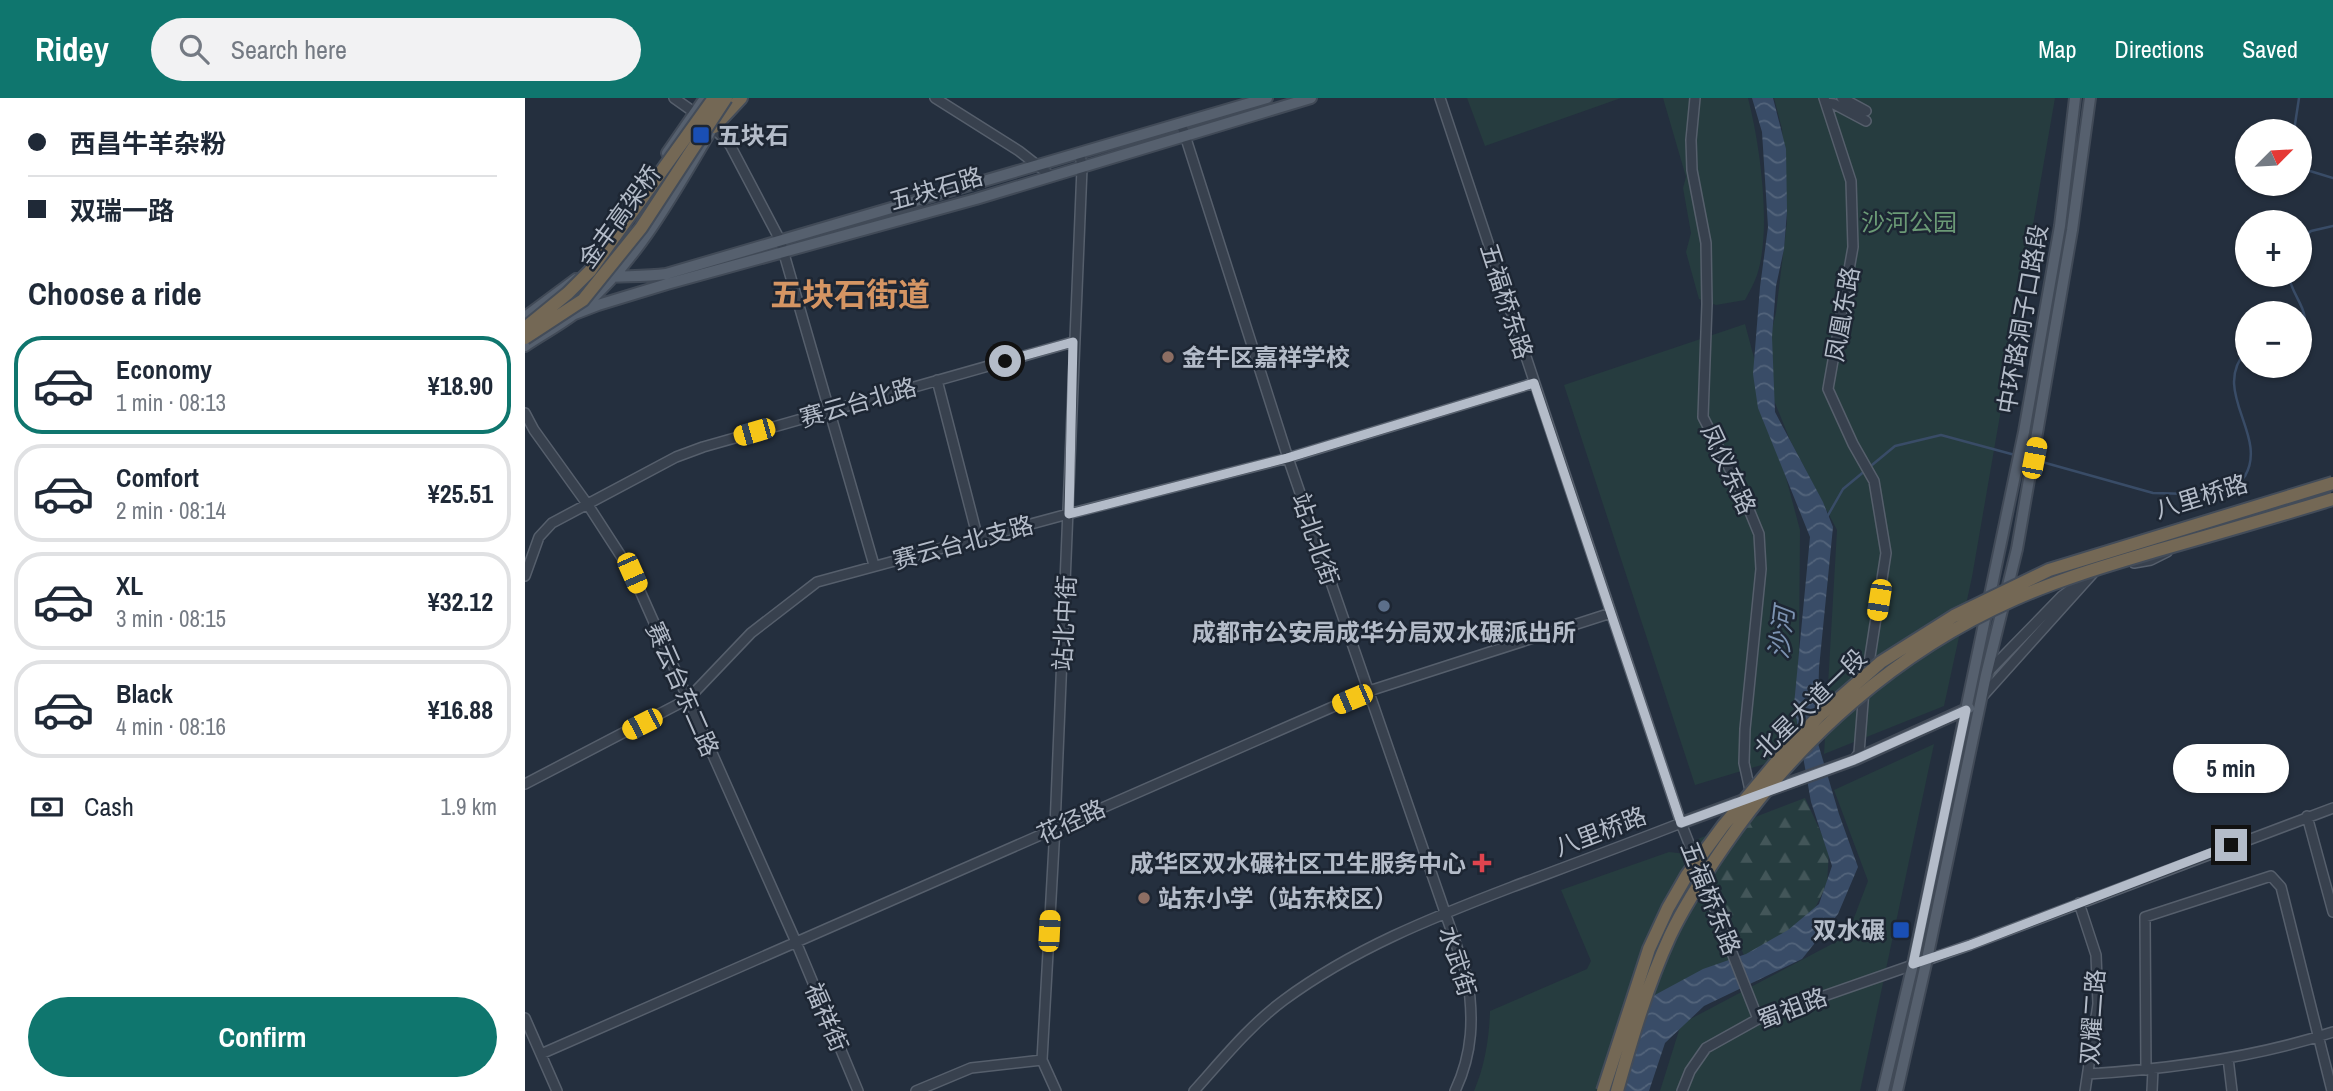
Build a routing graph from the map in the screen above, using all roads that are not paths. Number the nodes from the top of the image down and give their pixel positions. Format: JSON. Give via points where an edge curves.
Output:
{"nodes":[{"id":1,"x":674,"y":98,"type":"edge"},
{"id":2,"x":705,"y":98,"type":"edge"},
{"id":3,"x":714,"y":98,"type":"edge"},
{"id":4,"x":726,"y":98,"type":"edge"},
{"id":5,"x":733,"y":98,"type":"edge"},
{"id":6,"x":741,"y":98,"type":"edge"},
{"id":7,"x":935,"y":98,"type":"edge"},
{"id":8,"x":1267,"y":98,"type":"edge"},
{"id":9,"x":1311,"y":98,"type":"edge"},
{"id":10,"x":1440,"y":98,"type":"edge"},
{"id":11,"x":1695,"y":98,"type":"edge"},
{"id":12,"x":2075,"y":98,"type":"edge"},
{"id":13,"x":2090,"y":98,"type":"edge"},
{"id":14,"x":1825,"y":101,"type":"edge"},
{"id":15,"x":1843,"y":101,"type":"edge"},
{"id":16,"x":695,"y":113,"type":"junction"},
{"id":17,"x":1866,"y":116,"type":"dead end"},
{"id":18,"x":1181,"y":123,"type":"junction"},
{"id":19,"x":714,"y":127,"type":"junction"},
{"id":20,"x":1185,"y":136,"type":"junction"},
{"id":21,"x":1080,"y":153,"type":"junction"},
{"id":22,"x":1038,"y":165,"type":"junction"},
{"id":23,"x":1082,"y":168,"type":"junction"},
{"id":24,"x":1051,"y":176,"type":"junction"},
{"id":25,"x":780,"y":240,"type":"junction"},
{"id":26,"x":783,"y":251,"type":"junction"},
{"id":27,"x":616,"y":275,"type":"junction"},
{"id":28,"x":570,"y":283,"type":"junction"},
{"id":29,"x":572,"y":315,"type":"junction"},
{"id":30,"x":525,"y":317,"type":"edge"},
{"id":31,"x":525,"y":328,"type":"edge"},
{"id":32,"x":525,"y":338,"type":"edge"},
{"id":33,"x":1073,"y":342,"type":"junction"},
{"id":34,"x":525,"y":346,"type":"edge"},
{"id":35,"x":937,"y":380,"type":"junction"},
{"id":36,"x":1534,"y":383,"type":"junction"},
{"id":37,"x":831,"y":410,"type":"junction"},
{"id":38,"x":525,"y":413,"type":"edge"},
{"id":39,"x":1287,"y":458,"type":"junction"},
{"id":40,"x":2333,"y":481,"type":"edge"},
{"id":41,"x":2333,"y":489,"type":"edge"},
{"id":42,"x":2333,"y":499,"type":"edge"},
{"id":43,"x":588,"y":505,"type":"junction"},
{"id":44,"x":1069,"y":514,"type":"junction"},
{"id":45,"x":978,"y":539,"type":"junction"},
{"id":46,"x":874,"y":565,"type":"junction"},
{"id":47,"x":2091,"y":575,"type":"junction"},
{"id":48,"x":525,"y":576,"type":"edge"},
{"id":49,"x":1611,"y":612,"type":"junction"},
{"id":50,"x":1986,"y":675,"type":"junction"},
{"id":51,"x":1369,"y":691,"type":"junction"},
{"id":52,"x":1982,"y":697,"type":"junction"},
{"id":53,"x":688,"y":699,"type":"junction"},
{"id":54,"x":1966,"y":710,"type":"junction"},
{"id":55,"x":1854,"y":760,"type":"junction"},
{"id":56,"x":525,"y":784,"type":"edge"},
{"id":57,"x":1752,"y":797,"type":"junction"},
{"id":58,"x":2333,"y":808,"type":"edge"},
{"id":59,"x":2307,"y":816,"type":"junction"},
{"id":60,"x":1681,"y":823,"type":"junction"},
{"id":61,"x":1055,"y":827,"type":"junction"},
{"id":62,"x":2079,"y":903,"type":"junction"},
{"id":63,"x":2333,"y":912,"type":"edge"},
{"id":64,"x":1444,"y":913,"type":"junction"},
{"id":65,"x":796,"y":942,"type":"junction"},
{"id":66,"x":1927,"y":959,"type":"junction"},
{"id":67,"x":1913,"y":964,"type":"junction"},
{"id":68,"x":525,"y":1018,"type":"edge"},
{"id":69,"x":1758,"y":1019,"type":"junction"},
{"id":70,"x":2333,"y":1032,"type":"edge"},
{"id":71,"x":2318,"y":1037,"type":"junction"},
{"id":72,"x":541,"y":1054,"type":"junction"},
{"id":73,"x":2228,"y":1058,"type":"junction"},
{"id":74,"x":1042,"y":1060,"type":"junction"},
{"id":75,"x":2149,"y":1070,"type":"junction"},
{"id":76,"x":2088,"y":1074,"type":"junction"},
{"id":77,"x":557,"y":1091,"type":"edge"},
{"id":78,"x":858,"y":1091,"type":"edge"},
{"id":79,"x":916,"y":1091,"type":"edge"},
{"id":80,"x":1056,"y":1091,"type":"edge"},
{"id":81,"x":1194,"y":1091,"type":"edge"},
{"id":82,"x":1455,"y":1091,"type":"edge"},
{"id":83,"x":1603,"y":1091,"type":"edge"},
{"id":84,"x":1617,"y":1091,"type":"edge"},
{"id":85,"x":1682,"y":1091,"type":"edge"},
{"id":86,"x":1883,"y":1091,"type":"edge"},
{"id":87,"x":1897,"y":1091,"type":"edge"},
{"id":88,"x":2085,"y":1091,"type":"edge"},
{"id":89,"x":2152,"y":1091,"type":"edge"},
{"id":90,"x":2232,"y":1091,"type":"edge"},
{"id":91,"x":2332,"y":1091,"type":"edge"}],
"edges":[{"from":1,"to":16,"type":"street"},
{"from":2,"to":16,"type":"main road"},
{"from":3,"to":31,"type":"highway","name":"金丰高架桥","bridge":true,"via":[[590,271]]},
{"from":4,"to":32,"type":"highway","name":"金丰高架桥","bridge":true,"via":[[641,228],[583,300]]},
{"from":5,"to":19,"type":"main road"},
{"from":6,"to":19,"type":"highway"},
{"from":7,"to":22,"type":"street"},
{"from":8,"to":18,"type":"main road","name":"五块石路"},
{"from":9,"to":20,"type":"main road","name":"五块石路"},
{"from":10,"to":36,"type":"street","name":"五福桥东路"},
{"from":11,"to":57,"type":"street","name":"凤仪东路","via":[[1692,170],[1706,256],[1703,418],[1759,534],[1761,569],[1744,763]]},
{"from":12,"to":54,"type":"main road","name":"中环路洞子口路段","via":[[2060,226],[2024,432]]},
{"from":13,"to":50,"type":"main road","name":"中环路洞子口路段","via":[[2030,481]]},
{"from":14,"to":15,"type":"street"},
{"from":14,"to":55,"type":"street","name":"凤凰东路","via":[[1851,181],[1853,247],[1828,388],[1874,481],[1887,553],[1859,753]]},
{"from":15,"to":17,"type":"street"},
{"from":16,"to":19,"type":"street"},
{"from":16,"to":28,"type":"main road","via":[[586,271]]},
{"from":18,"to":20,"type":"street","name":"站北北街"},
{"from":18,"to":21,"type":"main road","name":"五块石路"},
{"from":19,"to":25,"type":"street","via":[[730,145]]},
{"from":19,"to":27,"type":"main road","via":[[653,230]]},
{"from":20,"to":23,"type":"main road","name":"五块石路"},
{"from":20,"to":39,"type":"street","name":"站北北街"},
{"from":21,"to":22,"type":"main road","name":"五块石路"},
{"from":21,"to":23,"type":"street","name":"站北中街"},
{"from":22,"to":24,"type":"street"},
{"from":22,"to":25,"type":"main road","name":"五块石路"},
{"from":23,"to":24,"type":"main road","name":"五块石路"},
{"from":23,"to":33,"type":"street","name":"站北中街"},
{"from":24,"to":26,"type":"main road","name":"五块石路"},
{"from":25,"to":26,"type":"street"},
{"from":25,"to":27,"type":"main road","name":"五块石路","via":[[666,274]]},
{"from":26,"to":29,"type":"main road","name":"五块石路"},
{"from":26,"to":37,"type":"street"},
{"from":27,"to":28,"type":"main road","name":"五块石路"},
{"from":27,"to":29,"type":"main road"},
{"from":28,"to":30,"type":"main road"},
{"from":29,"to":34,"type":"main road"},
{"from":33,"to":35,"type":"street","name":"赛云台北路"},
{"from":33,"to":44,"type":"street","name":"站北中街"},
{"from":35,"to":37,"type":"street","name":"赛云台北路"},
{"from":35,"to":45,"type":"street"},
{"from":36,"to":39,"type":"street","name":"赛云台北支路"},
{"from":36,"to":49,"type":"street","name":"五福桥东路"},
{"from":37,"to":43,"type":"street","name":"赛云台北路","via":[[676,457]]},
{"from":37,"to":46,"type":"street"},
{"from":38,"to":43,"type":"street","name":"赛云台东二路"},
{"from":39,"to":44,"type":"street","name":"赛云台北支路"},
{"from":39,"to":51,"type":"street","name":"站北北街"},
{"from":40,"to":47,"type":"street","name":"八里桥路","via":[[2153,532],[2106,558]]},
{"from":40,"to":83,"type":"highway","name":"北星大道一段","bridge":true,"via":[[2049,570],[1954,616],[1881,662],[1789,747],[1687,875],[1649,949]]},
{"from":41,"to":47,"type":"street","name":"八里桥路","via":[[2123,554]]},
{"from":42,"to":47,"type":"street","name":"八里桥路","via":[[2207,534],[2151,560]]},
{"from":42,"to":84,"type":"highway","name":"北星大道一段","bridge":true,"via":[[2098,568],[2014,599],[1940,639],[1844,708],[1748,811],[1692,895],[1647,993]]},
{"from":43,"to":48,"type":"street","name":"赛云台北路","via":[[545,528]]},
{"from":43,"to":53,"type":"street","name":"赛云台东二路","via":[[632,573]]},
{"from":44,"to":45,"type":"street","name":"赛云台北支路"},
{"from":44,"to":61,"type":"street","name":"站北中街"},
{"from":45,"to":46,"type":"street","name":"赛云台北支路"},
{"from":46,"to":53,"type":"street","name":"赛云台北支路","via":[[817,582],[804,591],[751,633]]},
{"from":47,"to":50,"type":"street","name":"八里桥路","via":[[2062,596]]},
{"from":47,"to":52,"type":"street","name":"八里桥路"},
{"from":49,"to":51,"type":"street","name":"花径路"},
{"from":49,"to":60,"type":"street","name":"五福桥东路"},
{"from":50,"to":52,"type":"main road","name":"中环路洞子口路段"},
{"from":51,"to":61,"type":"street","name":"花径路"},
{"from":51,"to":64,"type":"street","name":"站北北街"},
{"from":52,"to":54,"type":"main road","name":"八里桥路"},
{"from":52,"to":66,"type":"main road","name":"中环路洞子口路段"},
{"from":53,"to":56,"type":"street","name":"赛云台北支路"},
{"from":53,"to":65,"type":"street","name":"赛云台东二路"},
{"from":54,"to":55,"type":"main road","name":"八里桥路"},
{"from":54,"to":67,"type":"main road","name":"中环路洞子口路段"},
{"from":55,"to":57,"type":"main road","name":"八里桥路"},
{"from":57,"to":60,"type":"main road","name":"八里桥路"},
{"from":58,"to":59,"type":"street","name":"蜀祖路"},
{"from":59,"to":62,"type":"street","name":"蜀祖路"},
{"from":59,"to":63,"type":"street"},
{"from":60,"to":64,"type":"street","name":"八里桥路"},
{"from":60,"to":69,"type":"street","name":"五福桥东路"},
{"from":61,"to":65,"type":"street","name":"花径路"},
{"from":61,"to":74,"type":"street","name":"站北中街"},
{"from":62,"to":66,"type":"street","name":"蜀祖路"},
{"from":62,"to":76,"type":"street","name":"双耀二路","via":[[2096,955],[2098,1004]]},
{"from":64,"to":81,"type":"street","name":"八里桥路","via":[[1333,966],[1282,1002],[1242,1037]]},
{"from":64,"to":82,"type":"street","name":"水武街","via":[[1467,976],[1472,1007],[1471,1043]]},
{"from":65,"to":72,"type":"street","name":"花径路"},
{"from":65,"to":78,"type":"street","name":"福祥街"},
{"from":66,"to":67,"type":"street","name":"蜀祖路"},
{"from":66,"to":87,"type":"main road","name":"中环路洞子口路段"},
{"from":67,"to":69,"type":"street","name":"蜀祖路"},
{"from":67,"to":86,"type":"main road","name":"中环路洞子口路段"},
{"from":68,"to":72,"type":"street"},
{"from":69,"to":85,"type":"street","name":"蜀祖路","via":[[1706,1048]]},
{"from":70,"to":71,"type":"street"},
{"from":71,"to":73,"type":"street"},
{"from":71,"to":75,"type":"street","via":[[2281,887],[2271,876],[2145,917]]},
{"from":71,"to":91,"type":"street"},
{"from":72,"to":77,"type":"street"},
{"from":73,"to":75,"type":"street"},
{"from":73,"to":90,"type":"street"},
{"from":74,"to":79,"type":"street","via":[[971,1068]]},
{"from":74,"to":80,"type":"street","name":"站北中街"},
{"from":75,"to":76,"type":"street"},
{"from":75,"to":89,"type":"street"},
{"from":76,"to":88,"type":"street","name":"双耀二路"}]}
